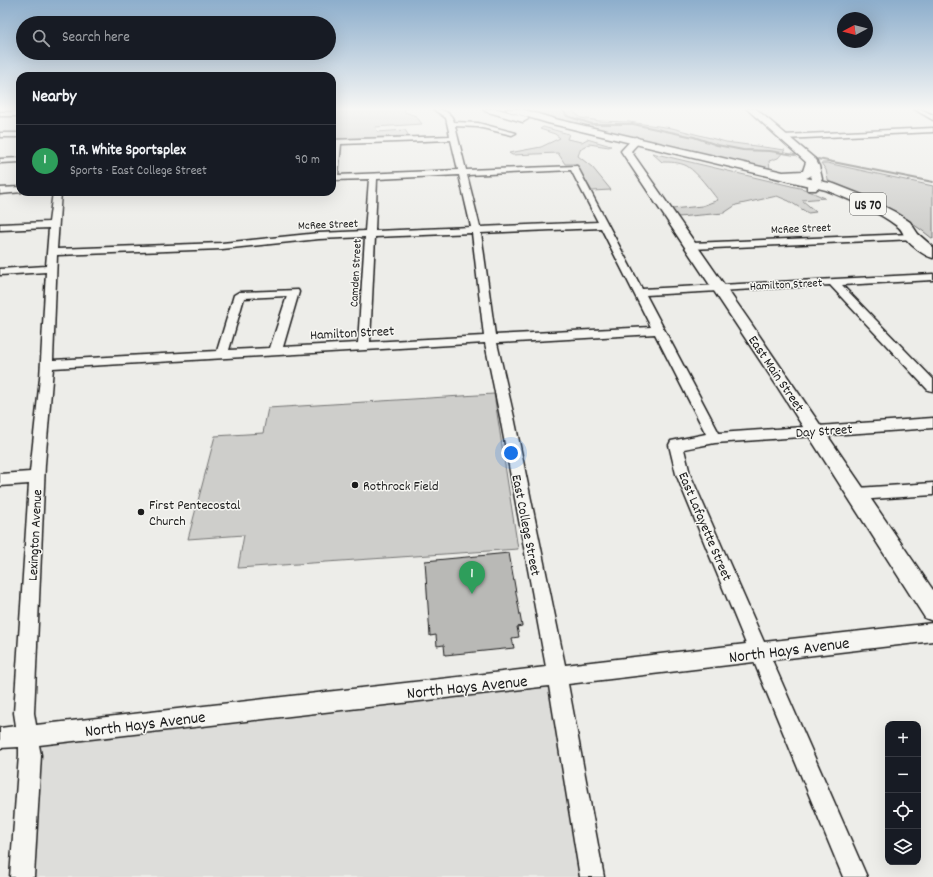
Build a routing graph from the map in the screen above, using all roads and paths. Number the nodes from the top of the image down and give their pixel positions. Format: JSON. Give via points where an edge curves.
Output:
{"nodes":[{"id":1,"x":457,"y":150,"type":"edge"},
{"id":2,"x":627,"y":150,"type":"edge"},
{"id":3,"x":664,"y":150,"type":"edge"},
{"id":4,"x":666,"y":150,"type":"edge"},
{"id":5,"x":798,"y":150,"type":"edge"},
{"id":6,"x":16,"y":160,"type":"edge"},
{"id":7,"x":0,"y":161,"type":"edge"},
{"id":8,"x":811,"y":161,"type":"junction"},
{"id":9,"x":463,"y":172,"type":"junction"},
{"id":10,"x":784,"y":175,"type":"junction"},
{"id":11,"x":373,"y":176,"type":"junction"},
{"id":12,"x":336,"y":178,"type":"edge"},
{"id":13,"x":814,"y":185,"type":"junction"},
{"id":14,"x":16,"y":190,"type":"edge"},
{"id":15,"x":0,"y":191,"type":"edge"},
{"id":16,"x":56,"y":196,"type":"edge"},
{"id":17,"x":53,"y":224,"type":"junction"},
{"id":18,"x":604,"y":225,"type":"junction"},
{"id":19,"x":0,"y":227,"type":"edge"},
{"id":20,"x":476,"y":230,"type":"junction"},
{"id":21,"x":370,"y":235,"type":"junction"},
{"id":22,"x":912,"y":237,"type":"junction"},
{"id":23,"x":692,"y":246,"type":"junction"},
{"id":24,"x":53,"y":252,"type":"junction"},
{"id":25,"x":933,"y":254,"type":"edge"},
{"id":26,"x":51,"y":269,"type":"junction"},
{"id":27,"x":0,"y":272,"type":"edge"},
{"id":28,"x":933,"y":277,"type":"edge"},
{"id":29,"x":833,"y":282,"type":"junction"},
{"id":30,"x":718,"y":288,"type":"junction"},
{"id":31,"x":638,"y":292,"type":"junction"},
{"id":32,"x":658,"y":330,"type":"junction"},
{"id":33,"x":490,"y":340,"type":"junction"},
{"id":34,"x":364,"y":347,"type":"junction"},
{"id":35,"x":275,"y":352,"type":"junction"},
{"id":36,"x":222,"y":354,"type":"junction"},
{"id":37,"x":47,"y":364,"type":"junction"},
{"id":38,"x":933,"y":388,"type":"edge"},
{"id":39,"x":933,"y":423,"type":"edge"},
{"id":40,"x":816,"y":431,"type":"junction"},
{"id":41,"x":715,"y":438,"type":"junction"},
{"id":42,"x":37,"y":477,"type":"junction"},
{"id":43,"x":0,"y":480,"type":"edge"},
{"id":44,"x":933,"y":488,"type":"edge"},
{"id":45,"x":857,"y":494,"type":"junction"},
{"id":46,"x":933,"y":610,"type":"edge"},
{"id":47,"x":933,"y":632,"type":"edge"},
{"id":48,"x":760,"y":653,"type":"junction"},
{"id":49,"x":556,"y":676,"type":"junction"},
{"id":50,"x":28,"y":735,"type":"junction"},
{"id":51,"x":0,"y":738,"type":"edge"},
{"id":52,"x":22,"y":877,"type":"edge"},
{"id":53,"x":592,"y":877,"type":"edge"},
{"id":54,"x":855,"y":877,"type":"edge"}],
"edges":[{"from":1,"to":9,"type":"street","name":"East College Street"},
{"from":2,"to":23,"type":"main road","name":"East Main Street"},
{"from":3,"to":13,"type":"highway","number":"US 70"},
{"from":4,"to":10,"type":"highway","number":"US 70"},
{"from":5,"to":8,"type":"main road"},
{"from":6,"to":7,"type":"street"},
{"from":8,"to":10,"type":"highway","via":[[808,173]]},
{"from":8,"to":13,"type":"main road","via":[[817,178]]},
{"from":9,"to":11,"type":"street"},
{"from":9,"to":18,"type":"street","via":[[574,168]]},
{"from":9,"to":20,"type":"street","name":"East College Street"},
{"from":10,"to":13,"type":"highway","number":"US 70"},
{"from":11,"to":12,"type":"street"},
{"from":11,"to":21,"type":"street","name":"Camden Street"},
{"from":13,"to":22,"type":"highway","number":"US 70"},
{"from":14,"to":15,"type":"street"},
{"from":16,"to":17,"type":"street","name":"Lexington Avenue"},
{"from":17,"to":19,"type":"street"},
{"from":17,"to":24,"type":"street","name":"Lexington Avenue"},
{"from":18,"to":20,"type":"street","name":"McRee Street"},
{"from":18,"to":31,"type":"street"},
{"from":20,"to":21,"type":"street","name":"McRee Street"},
{"from":20,"to":33,"type":"street","name":"East College Street"},
{"from":21,"to":24,"type":"street","name":"McRee Street","via":[[319,236],[222,246]]},
{"from":21,"to":34,"type":"street","name":"Camden Street"},
{"from":22,"to":23,"type":"street","name":"McRee Street"},
{"from":22,"to":25,"type":"highway","number":"US 70"},
{"from":23,"to":30,"type":"main road","name":"East Main Street"},
{"from":24,"to":26,"type":"street","name":"Lexington Avenue"},
{"from":26,"to":27,"type":"street"},
{"from":26,"to":37,"type":"street","name":"Lexington Avenue"},
{"from":28,"to":29,"type":"street","name":"Hamilton Street"},
{"from":29,"to":30,"type":"street","name":"Hamilton Street"},
{"from":29,"to":38,"type":"street"},
{"from":30,"to":31,"type":"street","name":"Hamilton Street"},
{"from":30,"to":40,"type":"main road","name":"East Main Street"},
{"from":31,"to":32,"type":"street"},
{"from":32,"to":33,"type":"street","name":"Hamilton Street"},
{"from":32,"to":41,"type":"street"},
{"from":33,"to":34,"type":"street","name":"Hamilton Street"},
{"from":33,"to":49,"type":"street","name":"East College Street"},
{"from":34,"to":35,"type":"street","name":"Hamilton Street"},
{"from":35,"to":36,"type":"street","name":"Hamilton Street"},
{"from":35,"to":36,"type":"street","via":[[294,292],[239,295]]},
{"from":36,"to":37,"type":"street","name":"Hamilton Street"},
{"from":37,"to":42,"type":"street","name":"Lexington Avenue"},
{"from":39,"to":40,"type":"street","name":"Day Street"},
{"from":40,"to":41,"type":"street","name":"Day Street"},
{"from":40,"to":45,"type":"main road","name":"East Main Street"},
{"from":41,"to":48,"type":"street","name":"East Lafayette Street","via":[[676,445],[683,474]]},
{"from":42,"to":43,"type":"street"},
{"from":42,"to":50,"type":"street","name":"Lexington Avenue","via":[[24,713]]},
{"from":44,"to":45,"type":"street"},
{"from":45,"to":46,"type":"main road","name":"East Main Street"},
{"from":47,"to":48,"type":"street","name":"North Hays Avenue"},
{"from":48,"to":49,"type":"street","name":"North Hays Avenue"},
{"from":48,"to":54,"type":"street","name":"East Lafayette Street"},
{"from":49,"to":50,"type":"street","name":"North Hays Avenue"},
{"from":49,"to":53,"type":"street","name":"East College Street"},
{"from":50,"to":51,"type":"street","name":"North Hays Avenue"},
{"from":50,"to":52,"type":"street","name":"Lexington Avenue","via":[[30,755]]}]}
